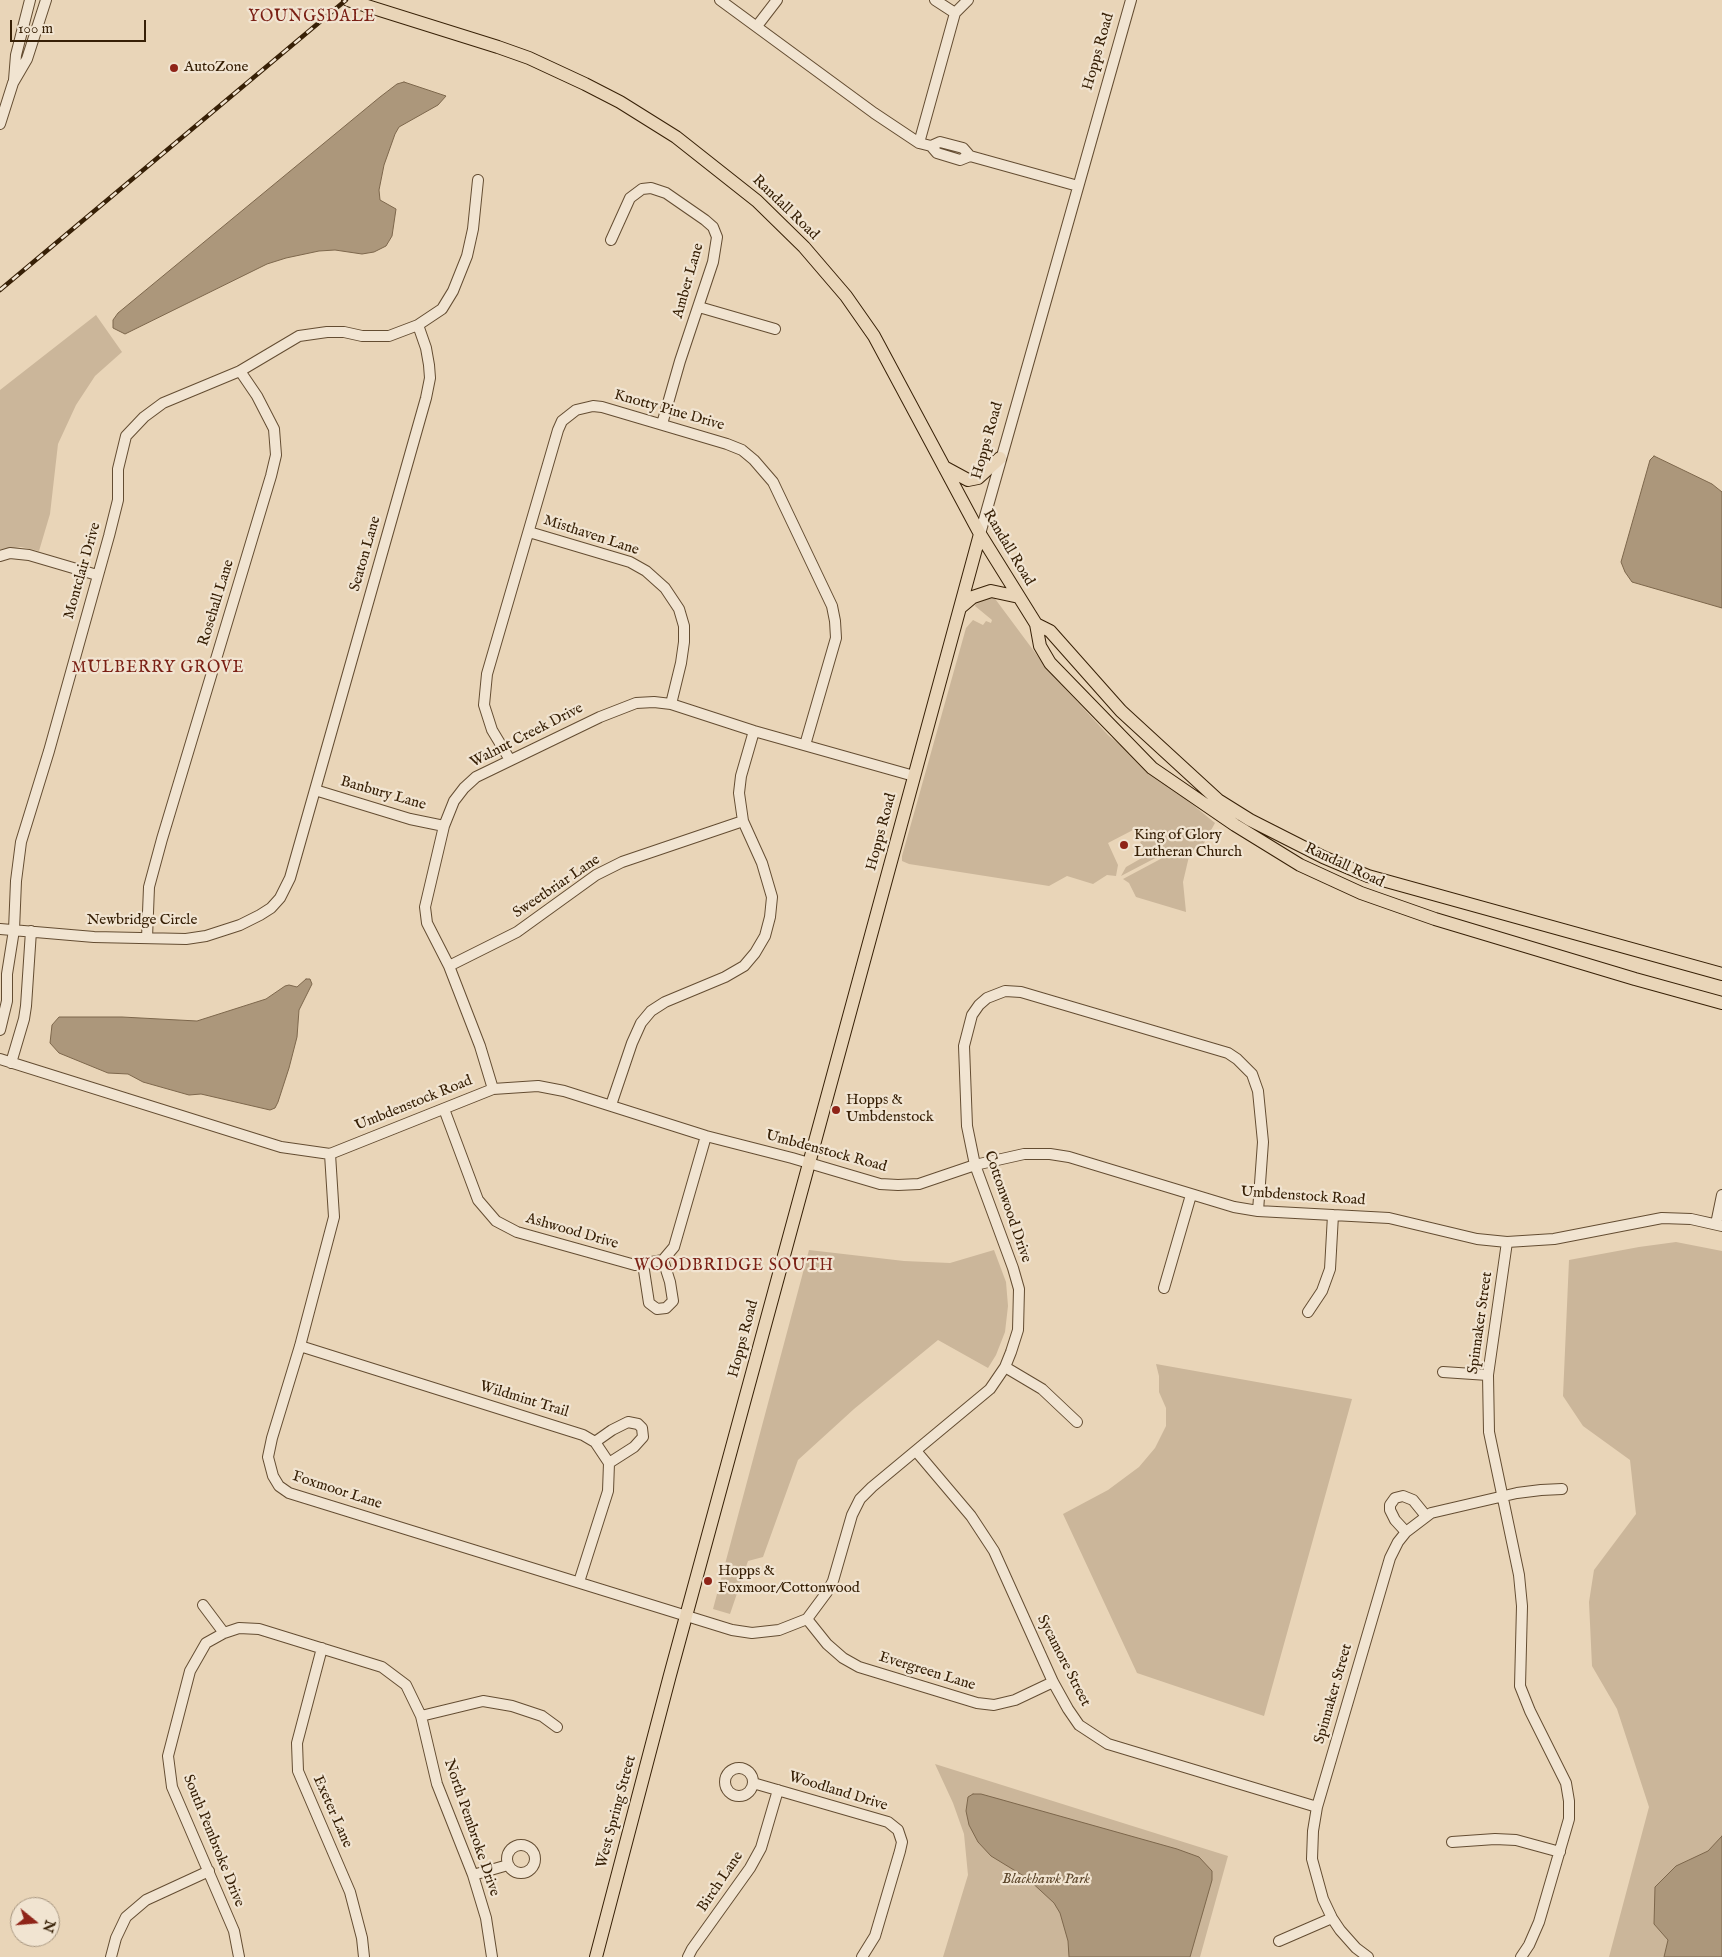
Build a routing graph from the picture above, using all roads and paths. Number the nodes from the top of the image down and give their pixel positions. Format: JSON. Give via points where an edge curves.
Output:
{"nodes":[{"id":1,"x":30,"y":0,"type":"edge"},
{"id":2,"x":46,"y":0,"type":"edge"},
{"id":3,"x":348,"y":0,"type":"edge"},
{"id":4,"x":720,"y":0,"type":"edge"},
{"id":5,"x":777,"y":0,"type":"edge"},
{"id":6,"x":935,"y":0,"type":"edge"},
{"id":7,"x":968,"y":0,"type":"edge"},
{"id":8,"x":1131,"y":0,"type":"edge"},
{"id":9,"x":955,"y":13,"type":"junction"},
{"id":10,"x":757,"y":26,"type":"junction"},
{"id":11,"x":13,"y":84,"type":"junction"},
{"id":12,"x":0,"y":124,"type":"edge"},
{"id":13,"x":919,"y":143,"type":"junction"},
{"id":14,"x":478,"y":180,"type":"dead end"},
{"id":15,"x":1078,"y":186,"type":"junction"},
{"id":16,"x":612,"y":240,"type":"dead end"},
{"id":17,"x":699,"y":307,"type":"junction"},
{"id":18,"x":418,"y":325,"type":"junction"},
{"id":19,"x":775,"y":329,"type":"dead end"},
{"id":20,"x":240,"y":371,"type":"junction"},
{"id":21,"x":662,"y":424,"type":"junction"},
{"id":22,"x":1000,"y":458,"type":"junction"},
{"id":23,"x":944,"y":467,"type":"junction"},
{"id":24,"x":529,"y":532,"type":"junction"},
{"id":25,"x":980,"y":534,"type":"junction"},
{"id":26,"x":0,"y":556,"type":"edge"},
{"id":27,"x":97,"y":575,"type":"junction"},
{"id":28,"x":1018,"y":597,"type":"junction"},
{"id":29,"x":960,"y":608,"type":"junction"},
{"id":30,"x":1036,"y":624,"type":"junction"},
{"id":31,"x":671,"y":704,"type":"junction"},
{"id":32,"x":754,"y":731,"type":"junction"},
{"id":33,"x":804,"y":745,"type":"junction"},
{"id":34,"x":510,"y":760,"type":"junction"},
{"id":35,"x":914,"y":776,"type":"junction"},
{"id":36,"x":314,"y":790,"type":"junction"},
{"id":37,"x":743,"y":820,"type":"junction"},
{"id":38,"x":444,"y":826,"type":"junction"},
{"id":39,"x":0,"y":929,"type":"edge"},
{"id":40,"x":14,"y":930,"type":"junction"},
{"id":41,"x":31,"y":931,"type":"junction"},
{"id":42,"x":147,"y":938,"type":"junction"},
{"id":43,"x":449,"y":966,"type":"junction"},
{"id":44,"x":1722,"y":974,"type":"edge"},
{"id":45,"x":1722,"y":1003,"type":"edge"},
{"id":46,"x":0,"y":1030,"type":"edge"},
{"id":47,"x":0,"y":1059,"type":"edge"},
{"id":48,"x":11,"y":1063,"type":"junction"},
{"id":49,"x":493,"y":1089,"type":"junction"},
{"id":50,"x":611,"y":1105,"type":"junction"},
{"id":51,"x":444,"y":1109,"type":"junction"},
{"id":52,"x":706,"y":1136,"type":"junction"},
{"id":53,"x":330,"y":1154,"type":"junction"},
{"id":54,"x":809,"y":1163,"type":"junction"},
{"id":55,"x":975,"y":1165,"type":"junction"},
{"id":56,"x":1191,"y":1195,"type":"junction"},
{"id":57,"x":1722,"y":1195,"type":"edge"},
{"id":58,"x":1258,"y":1210,"type":"junction"},
{"id":59,"x":1333,"y":1215,"type":"junction"},
{"id":60,"x":1719,"y":1225,"type":"edge"},
{"id":61,"x":1508,"y":1242,"type":"junction"},
{"id":62,"x":663,"y":1260,"type":"junction"},
{"id":63,"x":643,"y":1264,"type":"junction"},
{"id":64,"x":1164,"y":1288,"type":"dead end"},
{"id":65,"x":1308,"y":1312,"type":"dead end"},
{"id":66,"x":300,"y":1346,"type":"junction"},
{"id":67,"x":1005,"y":1367,"type":"junction"},
{"id":68,"x":1443,"y":1372,"type":"dead end"},
{"id":69,"x":1488,"y":1375,"type":"junction"},
{"id":70,"x":1077,"y":1422,"type":"dead end"},
{"id":71,"x":595,"y":1442,"type":"junction"},
{"id":72,"x":916,"y":1451,"type":"junction"},
{"id":73,"x":608,"y":1463,"type":"junction"},
{"id":74,"x":1562,"y":1489,"type":"dead end"},
{"id":75,"x":1502,"y":1497,"type":"junction"},
{"id":76,"x":1426,"y":1516,"type":"junction"},
{"id":77,"x":1406,"y":1532,"type":"junction"},
{"id":78,"x":579,"y":1582,"type":"junction"},
{"id":79,"x":203,"y":1604,"type":"dead end"},
{"id":80,"x":686,"y":1614,"type":"junction"},
{"id":81,"x":807,"y":1619,"type":"junction"},
{"id":82,"x":224,"y":1633,"type":"junction"},
{"id":83,"x":322,"y":1648,"type":"junction"},
{"id":84,"x":670,"y":1675,"type":"joint"},
{"id":85,"x":1053,"y":1682,"type":"junction"},
{"id":86,"x":421,"y":1716,"type":"junction"},
{"id":87,"x":557,"y":1727,"type":"dead end"},
{"id":88,"x":753,"y":1784,"type":"dead end"},
{"id":89,"x":778,"y":1790,"type":"junction"},
{"id":90,"x":1317,"y":1807,"type":"junction"},
{"id":91,"x":1452,"y":1842,"type":"dead end"},
{"id":92,"x":1560,"y":1852,"type":"junction"},
{"id":93,"x":508,"y":1865,"type":"dead end"},
{"id":94,"x":209,"y":1871,"type":"junction"},
{"id":95,"x":473,"y":1875,"type":"junction"},
{"id":96,"x":1332,"y":1918,"type":"junction"},
{"id":97,"x":1279,"y":1941,"type":"dead end"},
{"id":98,"x":111,"y":1957,"type":"edge"},
{"id":99,"x":239,"y":1957,"type":"edge"},
{"id":100,"x":364,"y":1957,"type":"edge"},
{"id":101,"x":492,"y":1957,"type":"edge"},
{"id":102,"x":596,"y":1957,"type":"edge"},
{"id":103,"x":688,"y":1957,"type":"edge"},
{"id":104,"x":862,"y":1957,"type":"edge"},
{"id":105,"x":1368,"y":1957,"type":"edge"},
{"id":106,"x":1521,"y":1957,"type":"edge"}],
"edges":[{"from":1,"to":11,"type":"street","via":[[16,55]]},
{"from":2,"to":11,"type":"street","via":[[27,59]]},
{"from":3,"to":23,"type":"main road","name":"Randall Road","via":[[529,58],[620,102],[704,157],[780,223],[846,296],[874,336]]},
{"from":4,"to":10,"type":"street"},
{"from":5,"to":10,"type":"street"},
{"from":6,"to":9,"type":"street"},
{"from":7,"to":9,"type":"street"},
{"from":8,"to":15,"type":"street","name":"Hopps Road"},
{"from":9,"to":13,"type":"street"},
{"from":10,"to":13,"type":"street"},
{"from":11,"to":12,"type":"street"},
{"from":13,"to":15,"type":"street","via":[[931,146],[940,142],[963,148],[970,156]]},
{"from":14,"to":18,"type":"street","name":"Montclair Drive","via":[[473,229],[462,272],[442,309]]},
{"from":15,"to":22,"type":"street","name":"Hopps Road"},
{"from":16,"to":17,"type":"street","name":"Amber Lane","via":[[624,208],[630,198],[642,189],[659,189],[705,220],[717,237]]},
{"from":17,"to":19,"type":"street"},
{"from":17,"to":21,"type":"street","name":"Amber Lane"},
{"from":18,"to":20,"type":"street","name":"Montclair Drive","via":[[389,336],[327,332],[299,336]]},
{"from":18,"to":36,"type":"street","name":"Seaton Lane","via":[[429,365],[426,398]]},
{"from":20,"to":27,"type":"street","name":"Montclair Drive","via":[[163,403],[126,436],[118,469],[118,500]]},
{"from":20,"to":42,"type":"street","name":"Rosehall Lane","via":[[274,430],[276,455],[159,849],[149,887]]},
{"from":21,"to":24,"type":"street","name":"Knotty Pine Drive","via":[[593,406],[576,410],[562,421]]},
{"from":21,"to":33,"type":"street","name":"Knotty Pine Drive","via":[[727,444],[754,460],[773,482],[832,606],[836,638]]},
{"from":22,"to":23,"type":"main road","via":[[978,478],[968,480]]},
{"from":22,"to":25,"type":"street","name":"Hopps Road"},
{"from":23,"to":25,"type":"main road","name":"Randall Road"},
{"from":24,"to":31,"type":"street","name":"Misthaven Lane","via":[[630,562],[660,581],[672,595],[681,617],[684,642]]},
{"from":24,"to":34,"type":"street","name":"Knotty Pine Drive","via":[[485,690],[484,705],[492,730]]},
{"from":25,"to":28,"type":"main road","name":"Randall Road"},
{"from":25,"to":29,"type":"main road","name":"Hopps Road"},
{"from":26,"to":27,"type":"street","via":[[10,553],[29,555]]},
{"from":27,"to":40,"type":"street","name":"Montclair Drive","via":[[21,842]]},
{"from":28,"to":29,"type":"main road","via":[[991,591],[973,597]]},
{"from":28,"to":30,"type":"main road","name":"Randall Road"},
{"from":29,"to":35,"type":"main road","name":"Hopps Road"},
{"from":30,"to":44,"type":"main road","name":"Randall Road","via":[[1050,632],[1121,711],[1218,800],[1250,820],[1368,876]]},
{"from":30,"to":45,"type":"main road","name":"Randall Road","via":[[1040,646],[1050,663],[1152,768],[1235,825],[1300,864],[1361,894],[1399,908]]},
{"from":31,"to":32,"type":"street","name":"Walnut Creek Drive"},
{"from":31,"to":34,"type":"street","name":"Walnut Creek Drive","via":[[636,703],[600,716]]},
{"from":32,"to":33,"type":"street","name":"Walnut Creek Drive"},
{"from":32,"to":37,"type":"street","via":[[741,776],[739,793]]},
{"from":33,"to":35,"type":"street","name":"Walnut Creek Drive"},
{"from":34,"to":38,"type":"street","name":"Walnut Creek Drive","via":[[476,777],[464,788],[454,801]]},
{"from":35,"to":54,"type":"main road","name":"Hopps Road"},
{"from":36,"to":38,"type":"street","name":"Banbury Lane"},
{"from":36,"to":42,"type":"street","name":"Newbridge Circle","via":[[290,878],[285,891],[271,908],[240,925],[206,936]]},
{"from":37,"to":43,"type":"street","name":"Sweetbriar Lane","via":[[622,862],[596,875],[517,932]]},
{"from":37,"to":50,"type":"street","via":[[762,863],[772,897],[764,936],[744,966],[651,1011],[632,1043]]},
{"from":38,"to":43,"type":"street","name":"Walnut Creek Drive","via":[[425,907],[427,922]]},
{"from":39,"to":40,"type":"street","name":"Newbridge Circle"},
{"from":40,"to":41,"type":"street","name":"Newbridge Circle"},
{"from":40,"to":46,"type":"street","name":"Montclair Drive","via":[[7,1000]]},
{"from":41,"to":42,"type":"street","name":"Newbridge Circle"},
{"from":41,"to":48,"type":"street","via":[[26,1006]]},
{"from":43,"to":49,"type":"street","name":"Walnut Creek Drive"},
{"from":47,"to":48,"type":"street","name":"Umbdenstock Road"},
{"from":48,"to":53,"type":"street","name":"Umbdenstock Road","via":[[281,1148]]},
{"from":49,"to":50,"type":"street","name":"Umbdenstock Road","via":[[538,1086]]},
{"from":49,"to":51,"type":"street","name":"Umbdenstock Road"},
{"from":50,"to":52,"type":"street","name":"Umbdenstock Road"},
{"from":51,"to":53,"type":"street","name":"Umbdenstock Road"},
{"from":51,"to":63,"type":"street","name":"Ashwood Drive","via":[[478,1200],[496,1220],[516,1232],[635,1265]]},
{"from":52,"to":54,"type":"street","name":"Umbdenstock Road"},
{"from":52,"to":62,"type":"street","via":[[674,1247]]},
{"from":53,"to":66,"type":"street","name":"Foxmoor Lane","via":[[334,1217]]},
{"from":54,"to":55,"type":"street","name":"Umbdenstock Road","via":[[872,1182],[898,1186],[919,1184]]},
{"from":54,"to":80,"type":"main road","name":"Hopps Road"},
{"from":55,"to":56,"type":"street","name":"Umbdenstock Road","via":[[1024,1154],[1050,1154]]},
{"from":55,"to":58,"type":"street","name":"Cottonwood Drive","via":[[968,1126],[964,1046],[967,1030],[972,1014],[987,998],[1005,991],[1021,992],[1228,1053],[1245,1066],[1255,1082],[1262,1134]]},
{"from":55,"to":67,"type":"street","name":"Cottonwood Drive","via":[[1019,1289],[1018,1330]]},
{"from":56,"to":58,"type":"street","name":"Umbdenstock Road"},
{"from":56,"to":64,"type":"street"},
{"from":57,"to":60,"type":"street"},
{"from":58,"to":59,"type":"street","name":"Umbdenstock Road"},
{"from":59,"to":61,"type":"street","name":"Umbdenstock Road","via":[[1389,1218],[1477,1239]]},
{"from":59,"to":65,"type":"street","via":[[1330,1268],[1322,1290]]},
{"from":60,"to":61,"type":"street","name":"Umbdenstock Road","via":[[1691,1219],[1662,1218],[1554,1239]]},
{"from":61,"to":69,"type":"street","name":"Spinnaker Street"},
{"from":62,"to":63,"type":"street","name":"Ashwood Drive"},
{"from":62,"to":63,"type":"street","via":[[673,1301],[666,1308],[657,1309],[649,1303]]},
{"from":66,"to":71,"type":"street","name":"Wildmint Trail","via":[[583,1435]]},
{"from":66,"to":78,"type":"street","name":"Foxmoor Lane","via":[[268,1457],[272,1476],[279,1486],[289,1493]]},
{"from":67,"to":70,"type":"street","via":[[1042,1389]]},
{"from":67,"to":72,"type":"street","name":"Cottonwood Drive","via":[[990,1389]]},
{"from":68,"to":69,"type":"street"},
{"from":69,"to":75,"type":"street","name":"Spinnaker Street","via":[[1490,1432]]},
{"from":71,"to":73,"type":"street"},
{"from":71,"to":73,"type":"street","via":[[628,1422],[642,1428],[643,1437],[634,1447]]},
{"from":72,"to":81,"type":"street","name":"Cottonwood Drive","via":[[860,1499],[832,1581]]},
{"from":72,"to":85,"type":"street","name":"Sycamore Street","via":[[971,1516],[994,1551]]},
{"from":73,"to":78,"type":"street","via":[[608,1491]]},
{"from":74,"to":75,"type":"street"},
{"from":75,"to":76,"type":"street","name":"Spinnaker Street"},
{"from":75,"to":92,"type":"street","name":"Spinnaker Street","via":[[1519,1575],[1522,1606],[1520,1686],[1566,1783],[1569,1801]]},
{"from":76,"to":77,"type":"street","name":"Spinnaker Street"},
{"from":76,"to":77,"type":"street","via":[[1413,1500],[1403,1496],[1395,1498],[1390,1510]]},
{"from":77,"to":90,"type":"street","name":"Spinnaker Street","via":[[1398,1542],[1385,1574]]},
{"from":78,"to":80,"type":"street","name":"Foxmoor Lane"},
{"from":79,"to":82,"type":"street"},
{"from":80,"to":81,"type":"street","via":[[732,1630],[752,1633],[779,1630]]},
{"from":80,"to":84,"type":"main road","name":"Hopps Road"},
{"from":81,"to":85,"type":"street","name":"Evergreen Lane","via":[[827,1644],[859,1667],[976,1703],[994,1705],[1015,1700]]},
{"from":82,"to":83,"type":"street","name":"South Pembroke Drive","via":[[239,1628],[259,1629]]},
{"from":82,"to":94,"type":"street","name":"South Pembroke Drive","via":[[206,1643],[190,1671],[168,1756],[172,1787]]},
{"from":83,"to":86,"type":"street","name":"North Pembroke Drive","via":[[382,1667],[406,1685]]},
{"from":83,"to":100,"type":"street","name":"Exeter Lane","via":[[297,1743],[298,1771],[350,1892]]},
{"from":84,"to":102,"type":"main road","name":"West Spring Street"},
{"from":85,"to":90,"type":"street","name":"Sycamore Street","via":[[1079,1724],[1108,1744]]},
{"from":86,"to":87,"type":"street","via":[[483,1701],[542,1716]]},
{"from":86,"to":95,"type":"street","name":"North Pembroke Drive","via":[[437,1784]]},
{"from":88,"to":89,"type":"street","name":"Woodland Drive"},
{"from":89,"to":103,"type":"street","name":"Birch Lane","via":[[761,1848]]},
{"from":89,"to":104,"type":"street","name":"Woodland Drive","via":[[888,1822],[901,1835],[900,1851],[875,1936]]},
{"from":90,"to":96,"type":"street","name":"Spinnaker Street","via":[[1312,1859]]},
{"from":91,"to":92,"type":"street","via":[[1516,1840]]},
{"from":92,"to":106,"type":"street","name":"Spinnaker Street","via":[[1539,1922],[1530,1945]]},
{"from":93,"to":95,"type":"street"},
{"from":94,"to":98,"type":"street","via":[[146,1900],[126,1916]]},
{"from":94,"to":99,"type":"street","name":"South Pembroke Drive","via":[[234,1931]]},
{"from":95,"to":101,"type":"street","name":"North Pembroke Drive","via":[[486,1918]]},
{"from":96,"to":97,"type":"street"},
{"from":96,"to":105,"type":"street","name":"Spinnaker Street","via":[[1356,1948]]}]}
